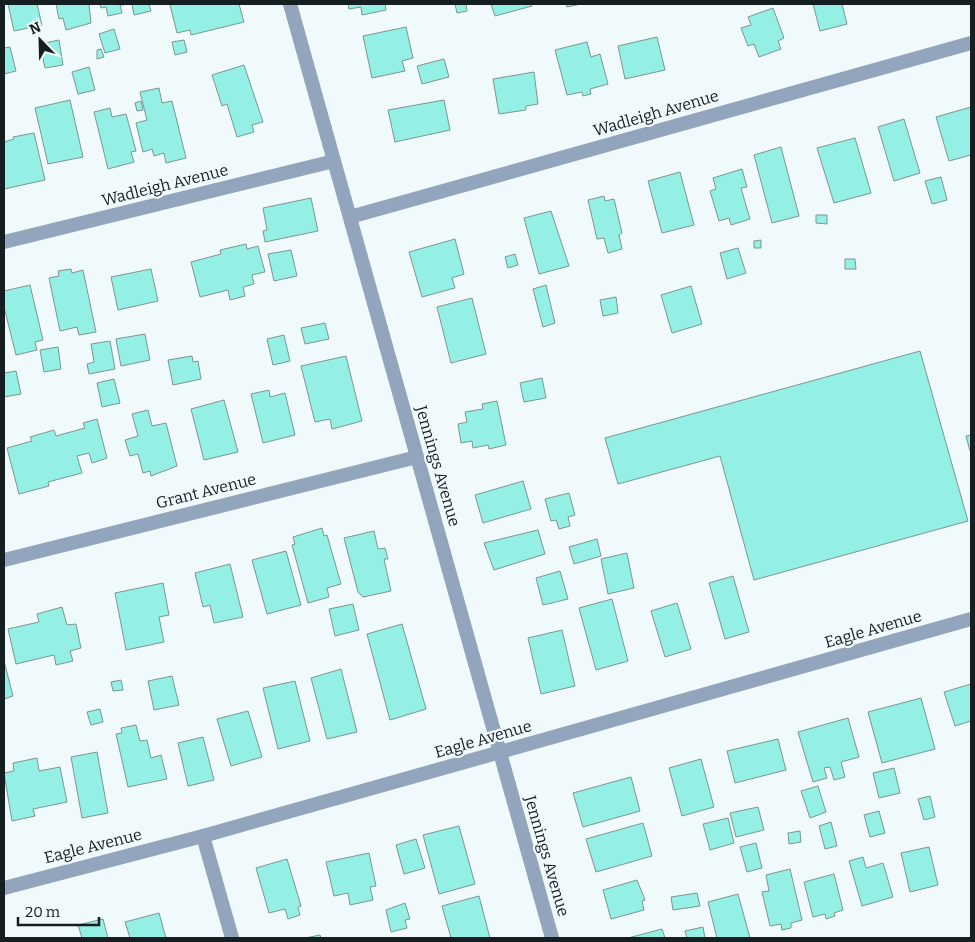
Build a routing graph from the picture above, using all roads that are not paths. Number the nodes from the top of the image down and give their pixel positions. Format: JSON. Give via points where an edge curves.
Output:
{"nodes":[{"id":1,"x":290,"y":4,"type":"edge"},
{"id":2,"x":971,"y":43,"type":"edge"},
{"id":3,"x":334,"y":161,"type":"junction"},
{"id":4,"x":350,"y":217,"type":"junction"},
{"id":5,"x":4,"y":242,"type":"edge"},
{"id":6,"x":417,"y":457,"type":"junction"},
{"id":7,"x":4,"y":560,"type":"edge"},
{"id":8,"x":971,"y":619,"type":"edge"},
{"id":9,"x":500,"y":753,"type":"junction"},
{"id":10,"x":203,"y":836,"type":"junction"},
{"id":11,"x":4,"y":888,"type":"edge"},
{"id":12,"x":232,"y":938,"type":"edge"},
{"id":13,"x":552,"y":938,"type":"edge"}],
"edges":[{"from":1,"to":3,"type":"street","name":"Jennings Avenue"},
{"from":2,"to":4,"type":"street","name":"Wadleigh Avenue"},
{"from":3,"to":4,"type":"street","name":"Jennings Avenue"},
{"from":3,"to":5,"type":"street","name":"Wadleigh Avenue"},
{"from":4,"to":6,"type":"street","name":"Jennings Avenue"},
{"from":6,"to":7,"type":"street","name":"Grant Avenue"},
{"from":6,"to":9,"type":"street","name":"Jennings Avenue"},
{"from":8,"to":9,"type":"street","name":"Eagle Avenue"},
{"from":9,"to":10,"type":"street","name":"Eagle Avenue"},
{"from":9,"to":13,"type":"street","name":"Jennings Avenue"},
{"from":10,"to":11,"type":"street","name":"Eagle Avenue"},
{"from":10,"to":12,"type":"street"}]}
